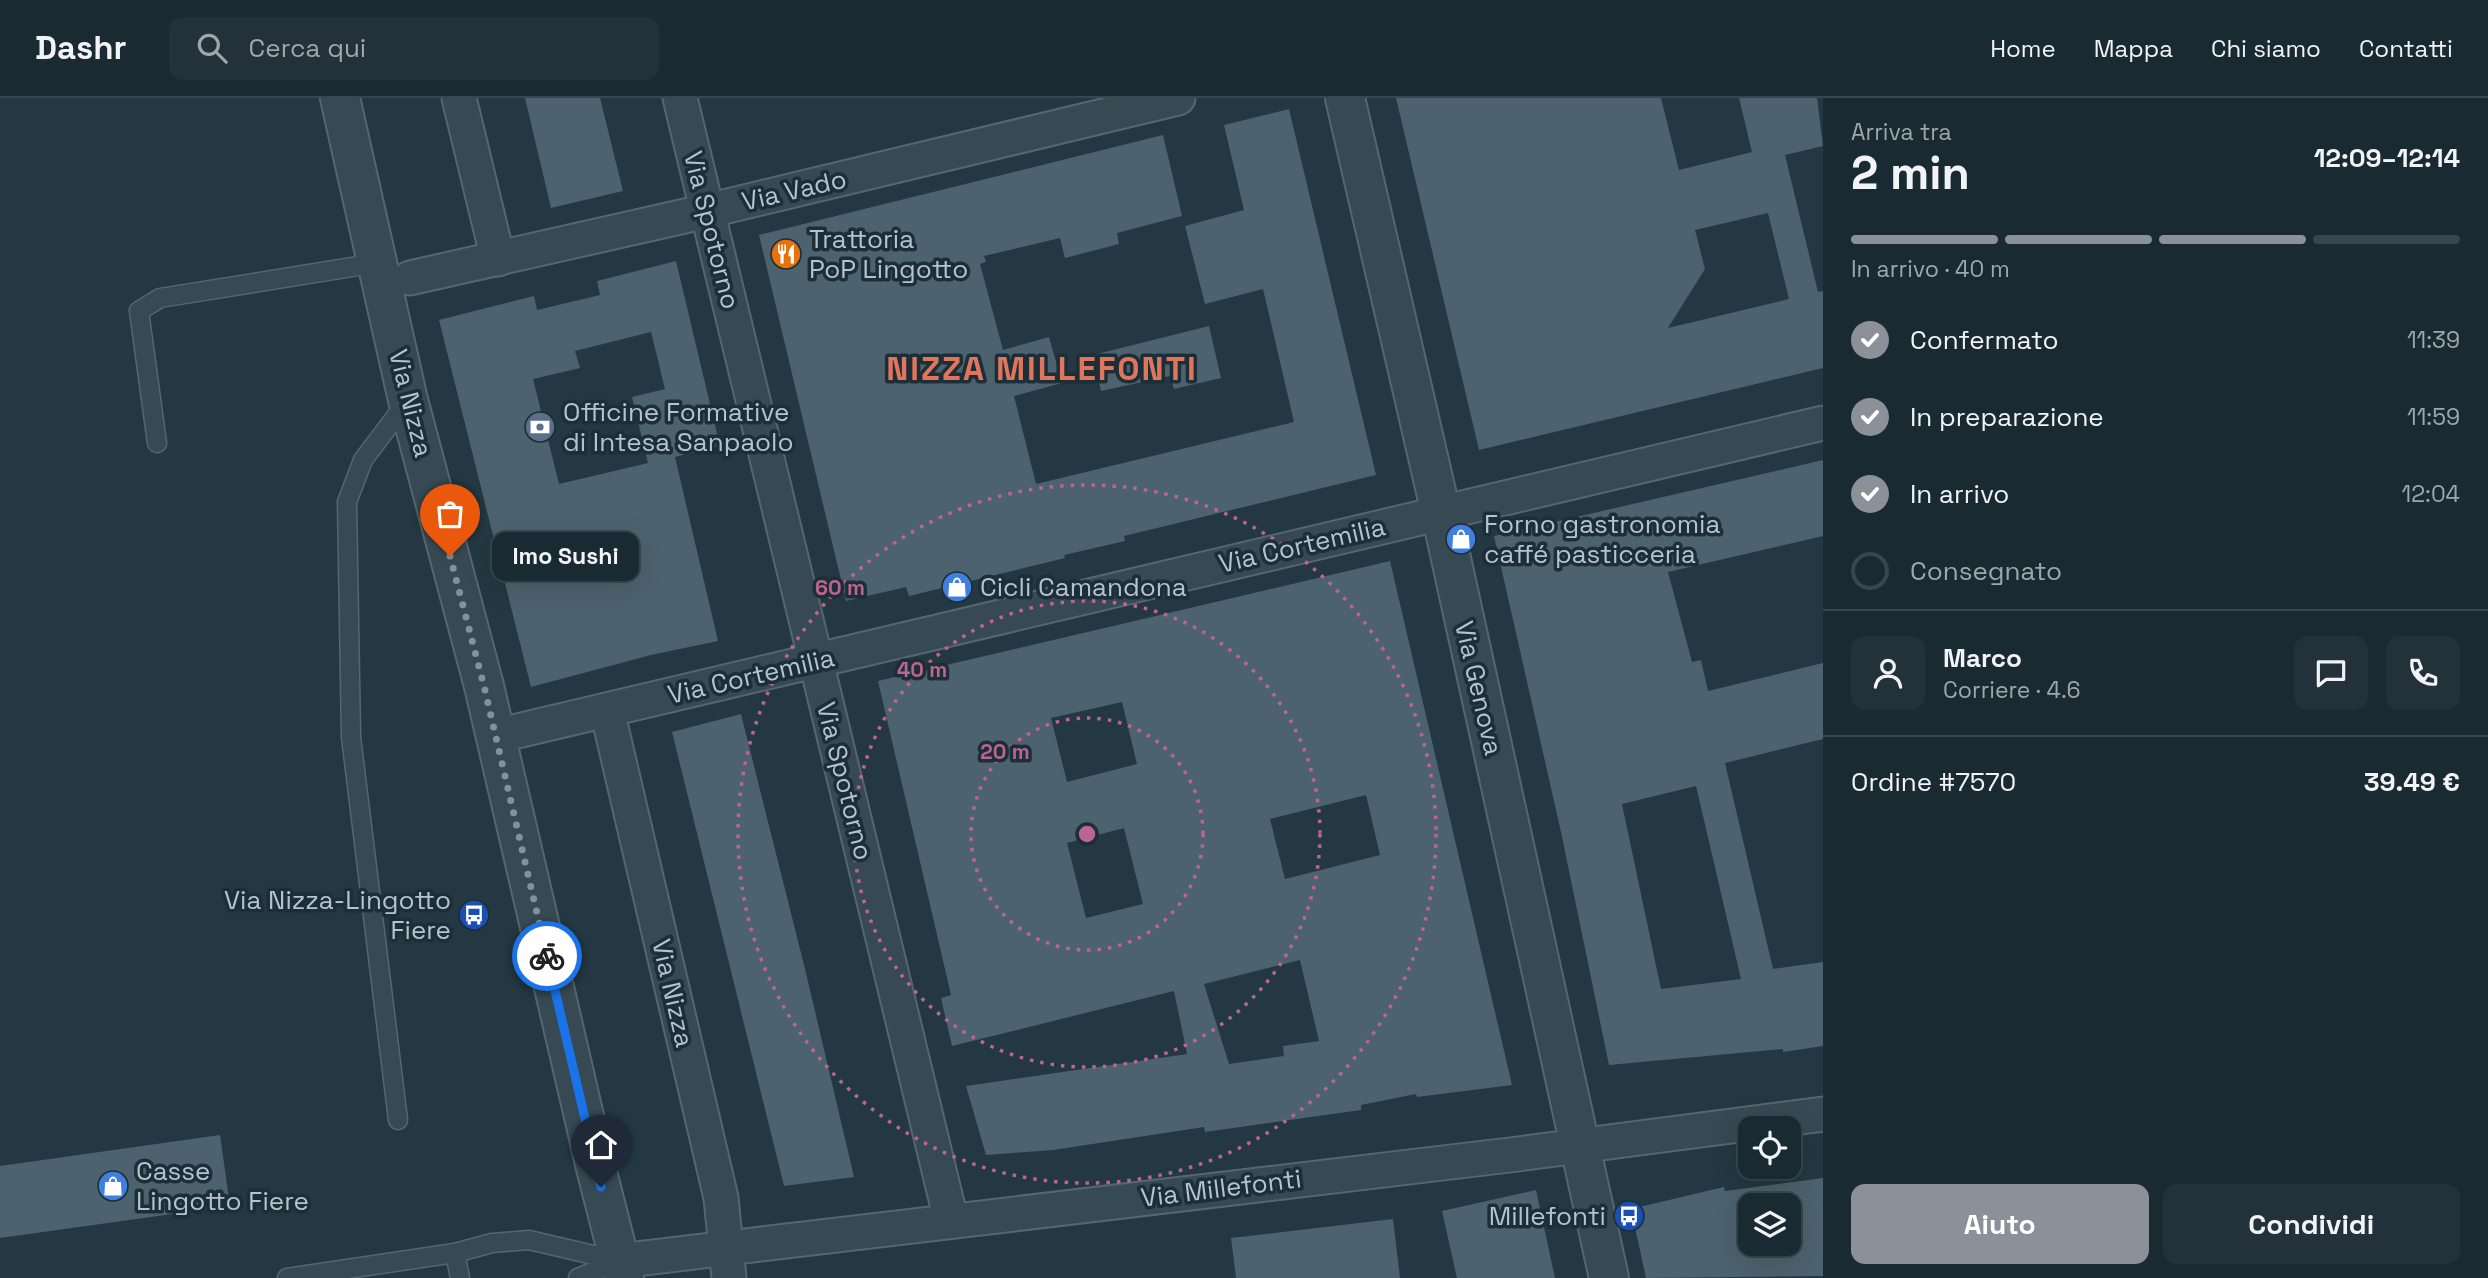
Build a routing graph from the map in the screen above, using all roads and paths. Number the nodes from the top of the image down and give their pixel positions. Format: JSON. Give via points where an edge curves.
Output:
{"nodes":[{"id":1,"x":341,"y":98,"type":"edge"},
{"id":2,"x":459,"y":98,"type":"edge"},
{"id":3,"x":680,"y":98,"type":"edge"},
{"id":4,"x":1178,"y":98,"type":"edge"},
{"id":5,"x":1345,"y":98,"type":"edge"},
{"id":6,"x":707,"y":211,"type":"junction"},
{"id":7,"x":498,"y":258,"type":"junction"},
{"id":8,"x":390,"y":275,"type":"junction"},
{"id":9,"x":408,"y":400,"type":"junction"},
{"id":10,"x":1823,"y":423,"type":"edge"},
{"id":11,"x":157,"y":443,"type":"dead end"},
{"id":12,"x":1441,"y":513,"type":"junction"},
{"id":13,"x":816,"y":660,"type":"junction"},
{"id":14,"x":607,"y":710,"type":"junction"},
{"id":15,"x":496,"y":736,"type":"junction"},
{"id":16,"x":1823,"y":1114,"type":"edge"},
{"id":17,"x":398,"y":1120,"type":"dead end"},
{"id":18,"x":1581,"y":1146,"type":"junction"},
{"id":19,"x":951,"y":1220,"type":"junction"},
{"id":20,"x":455,"y":1252,"type":"junction"},
{"id":21,"x":727,"y":1263,"type":"edge"},
{"id":22,"x":621,"y":1269,"type":"edge"},
{"id":23,"x":286,"y":1278,"type":"edge"},
{"id":24,"x":460,"y":1278,"type":"edge"},
{"id":25,"x":578,"y":1278,"type":"edge"},
{"id":26,"x":1609,"y":1278,"type":"edge"}],
"edges":[{"from":1,"to":8,"type":"street","name":"Via Nizza"},
{"from":2,"to":7,"type":"street"},
{"from":3,"to":6,"type":"street","name":"Via Spotorno"},
{"from":4,"to":6,"type":"street","name":"Via Vado"},
{"from":5,"to":12,"type":"street","name":"Via Genova"},
{"from":6,"to":7,"type":"street","name":"Via Vado"},
{"from":6,"to":13,"type":"street","name":"Via Spotorno"},
{"from":7,"to":8,"type":"street","name":"Via Vado"},
{"from":8,"to":9,"type":"street","name":"Via Nizza"},
{"from":8,"to":11,"type":"lane","via":[[160,298],[139,312]]},
{"from":9,"to":15,"type":"street","name":"Via Nizza"},
{"from":9,"to":17,"type":"lane","via":[[363,460],[347,502],[351,737]]},
{"from":10,"to":12,"type":"street","name":"Via Cortemilia"},
{"from":12,"to":13,"type":"street","name":"Via Cortemilia"},
{"from":12,"to":18,"type":"street","name":"Via Genova"},
{"from":13,"to":14,"type":"street","name":"Via Cortemilia"},
{"from":13,"to":19,"type":"street","name":"Via Spotorno"},
{"from":14,"to":15,"type":"street","name":"Via Cortemilia"},
{"from":14,"to":21,"type":"street","name":"Via Nizza","via":[[721,1198]]},
{"from":15,"to":22,"type":"street","name":"Via Nizza"},
{"from":16,"to":18,"type":"street","name":"Via Millefonti"},
{"from":18,"to":19,"type":"street","name":"Via Millefonti"},
{"from":18,"to":26,"type":"street","name":"Via Genova"},
{"from":19,"to":21,"type":"street","name":"Via Millefonti"},
{"from":20,"to":22,"type":"lane","via":[[529,1240]]},
{"from":20,"to":23,"type":"lane"},
{"from":20,"to":24,"type":"lane"},
{"from":21,"to":22,"type":"street","name":"Via Millefonti"},
{"from":22,"to":25,"type":"lane"}]}
